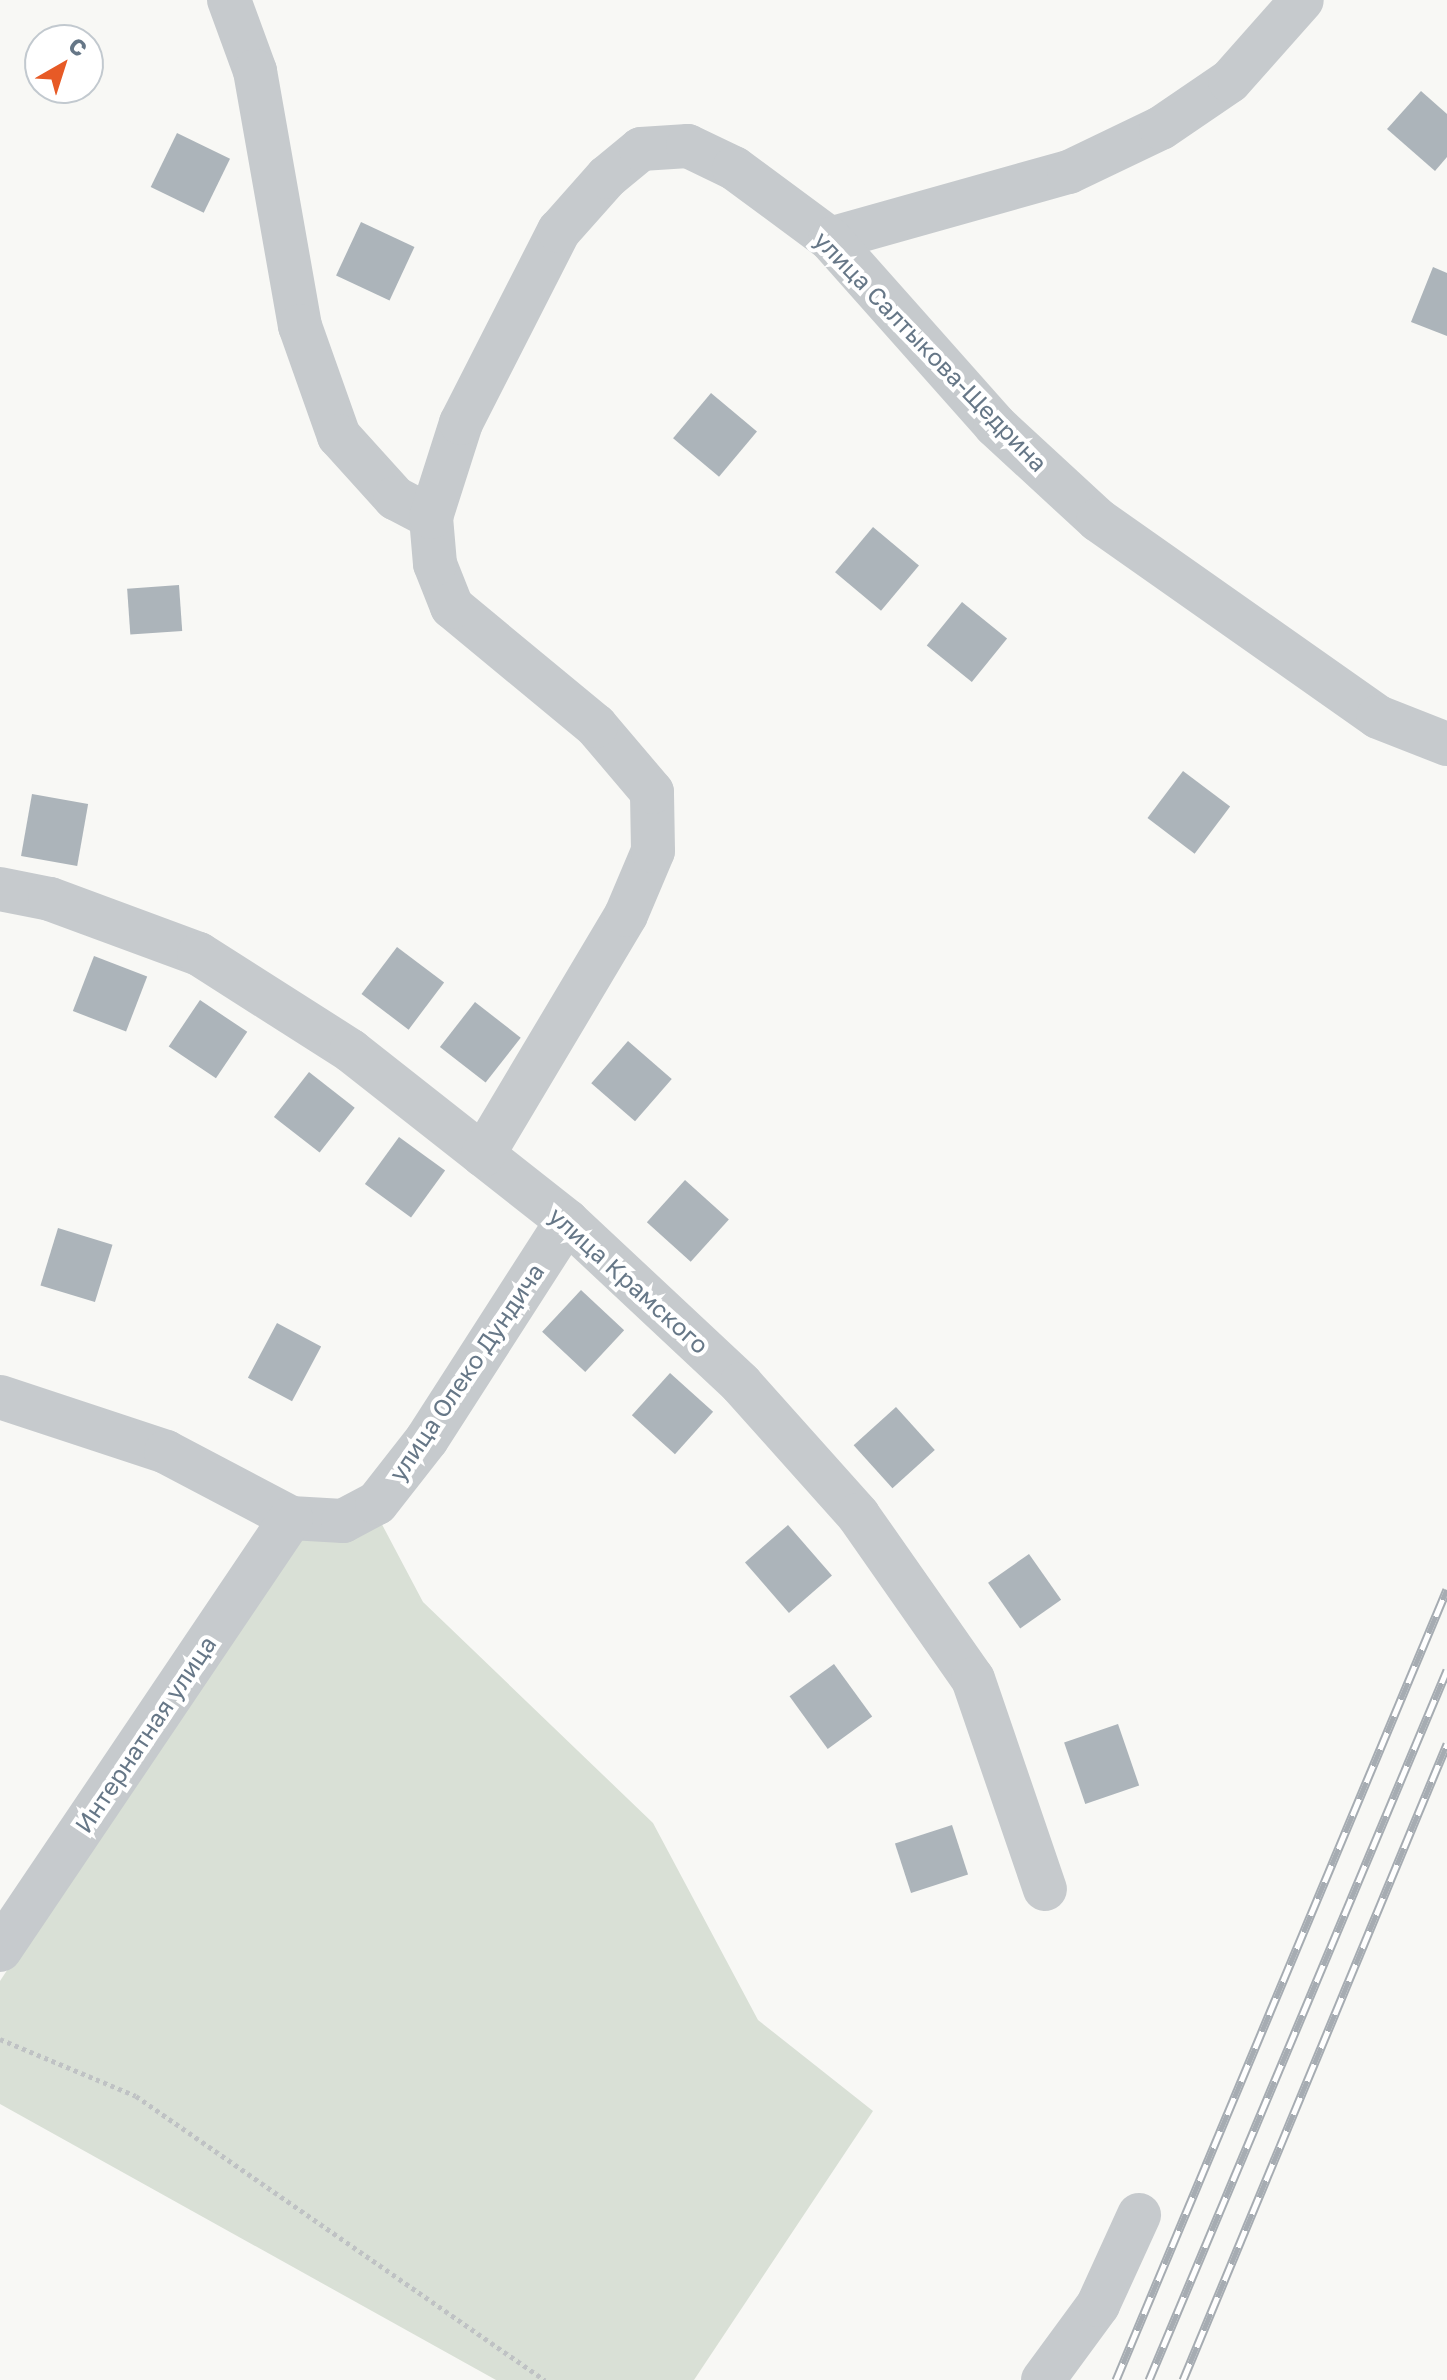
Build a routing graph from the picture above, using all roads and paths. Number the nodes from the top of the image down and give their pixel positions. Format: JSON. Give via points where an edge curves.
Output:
{"nodes":[{"id":1,"x":229,"y":0,"type":"edge"},
{"id":2,"x":1302,"y":0,"type":"edge"},
{"id":3,"x":830,"y":239,"type":"junction"},
{"id":4,"x":431,"y":517,"type":"junction"},
{"id":5,"x":1447,"y":744,"type":"edge"},
{"id":6,"x":0,"y":889,"type":"edge"},
{"id":7,"x":483,"y":1155,"type":"junction"},
{"id":8,"x":567,"y":1221,"type":"junction"},
{"id":9,"x":0,"y":1397,"type":"edge"},
{"id":10,"x":291,"y":1518,"type":"junction"},
{"id":11,"x":1045,"y":1889,"type":"dead end"},
{"id":12,"x":0,"y":1950,"type":"edge"},
{"id":13,"x":0,"y":2039,"type":"edge"},
{"id":14,"x":1139,"y":2215,"type":"dead end"},
{"id":15,"x":545,"y":2380,"type":"edge"},
{"id":16,"x":1043,"y":2380,"type":"edge"}],
"edges":[{"from":1,"to":4,"type":"street","via":[[255,71],[300,326],[339,436],[395,498]]},
{"from":2,"to":3,"type":"street","via":[[1230,81],[1161,128],[1069,172]]},
{"from":3,"to":4,"type":"street","name":"улица Салтыкова-Щедрина","via":[[734,168],[688,146],[641,149],[607,177],[559,231],[461,423]]},
{"from":3,"to":5,"type":"street","name":"улица Салтыкова-Щедрина","via":[[995,425],[1098,520],[1378,717]]},
{"from":4,"to":7,"type":"street","name":"улица Салтыкова-Щедрина","via":[[435,564],[452,607],[596,726],[652,792],[653,851],[626,915]]},
{"from":6,"to":7,"type":"street","name":"улица Крамского","via":[[50,899],[199,954],[351,1051]]},
{"from":7,"to":8,"type":"street","name":"улица Крамского"},
{"from":8,"to":10,"type":"street","name":"улица Олеко Дундича","via":[[427,1439],[377,1503],[343,1521]]},
{"from":8,"to":11,"type":"street","name":"улица Крамского","via":[[741,1384],[858,1515],[973,1679]]},
{"from":9,"to":10,"type":"street","name":"улица Олеко Дундича","via":[[166,1452]]},
{"from":10,"to":12,"type":"street","name":"Интернатная улица"},
{"from":13,"to":15,"type":"path","via":[[136,2096]]},
{"from":14,"to":16,"type":"street","via":[[1098,2305]]}]}
